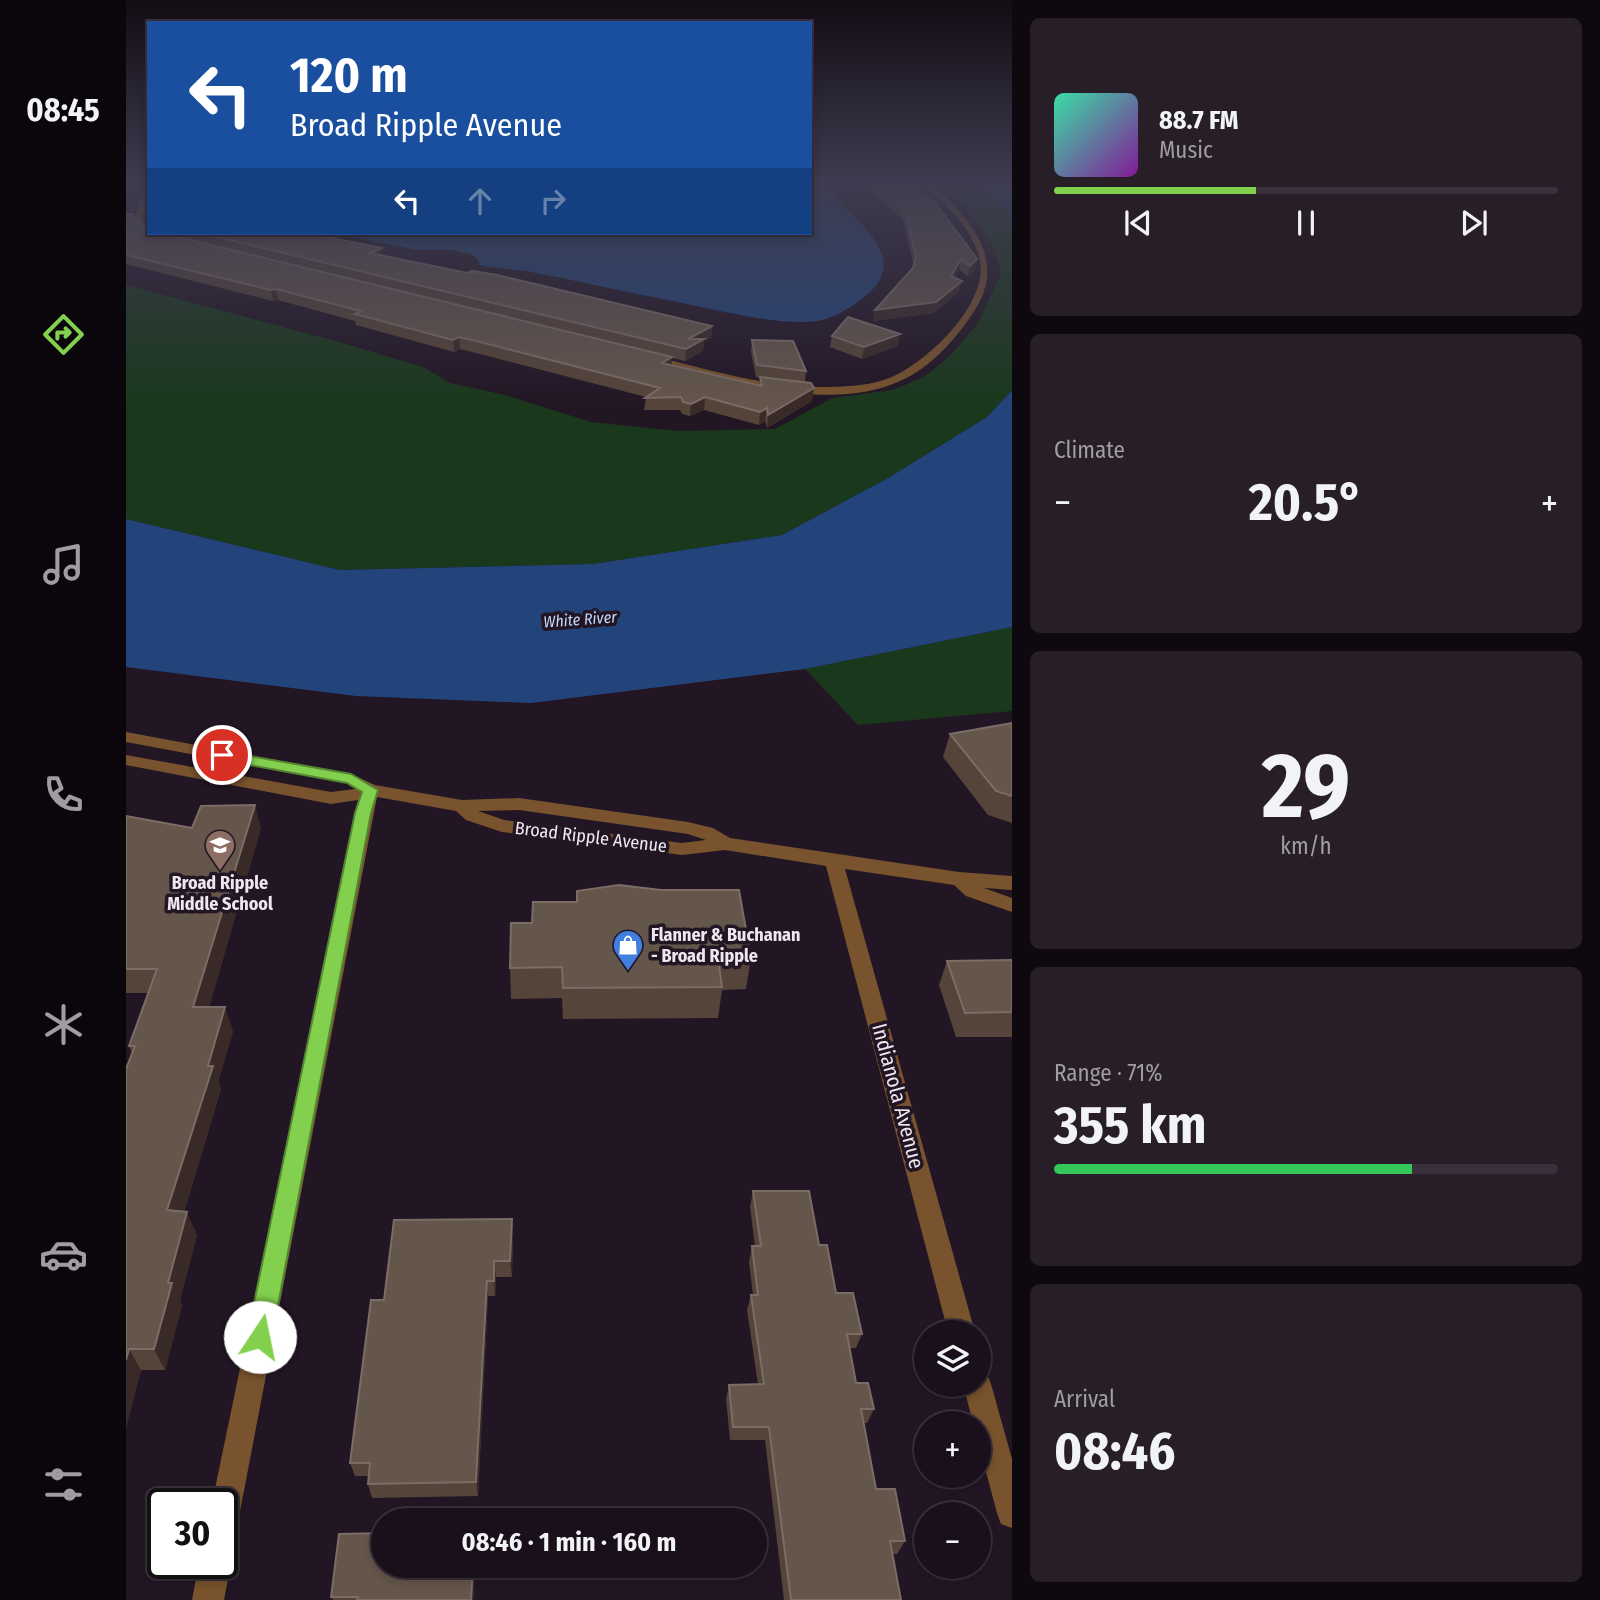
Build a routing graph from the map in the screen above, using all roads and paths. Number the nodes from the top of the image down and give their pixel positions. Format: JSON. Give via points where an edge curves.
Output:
{"nodes":[{"id":1,"x":980,"y":257,"type":"edge"},
{"id":2,"x":635,"y":354,"type":"edge"},
{"id":3,"x":126,"y":737,"type":"edge"},
{"id":4,"x":126,"y":760,"type":"edge"},
{"id":5,"x":370,"y":790,"type":"junction"},
{"id":6,"x":834,"y":861,"type":"junction"},
{"id":7,"x":959,"y":879,"type":"junction"},
{"id":8,"x":1012,"y":883,"type":"edge"},
{"id":9,"x":1012,"y":905,"type":"edge"},
{"id":10,"x":959,"y":1320,"type":"edge"},
{"id":11,"x":981,"y":1397,"type":"edge"},
{"id":12,"x":230,"y":1488,"type":"edge"},
{"id":13,"x":1012,"y":1513,"type":"edge"},
{"id":14,"x":212,"y":1579,"type":"edge"},
{"id":15,"x":208,"y":1600,"type":"edge"}],
"edges":[{"from":1,"to":2,"type":"street","via":[[985,275],[981,293],[943,346],[906,374],[880,384],[850,389],[774,387]]},
{"from":3,"to":5,"type":"street","name":"Broad Ripple Avenue","via":[[351,779]]},
{"from":4,"to":5,"type":"street","name":"Broad Ripple Avenue","via":[[331,798]]},
{"from":5,"to":6,"type":"street","name":"Broad Ripple Avenue","via":[[462,806],[472,816],[502,826],[682,849],[725,844]]},
{"from":5,"to":12,"type":"street"},
{"from":6,"to":7,"type":"street","name":"Broad Ripple Avenue"},
{"from":6,"to":10,"type":"street","name":"Indianola Avenue"},
{"from":7,"to":8,"type":"street","name":"Broad Ripple Avenue"},
{"from":7,"to":9,"type":"street","name":"Broad Ripple Avenue","via":[[973,891]]},
{"from":11,"to":13,"type":"street"},
{"from":14,"to":15,"type":"street"}]}
